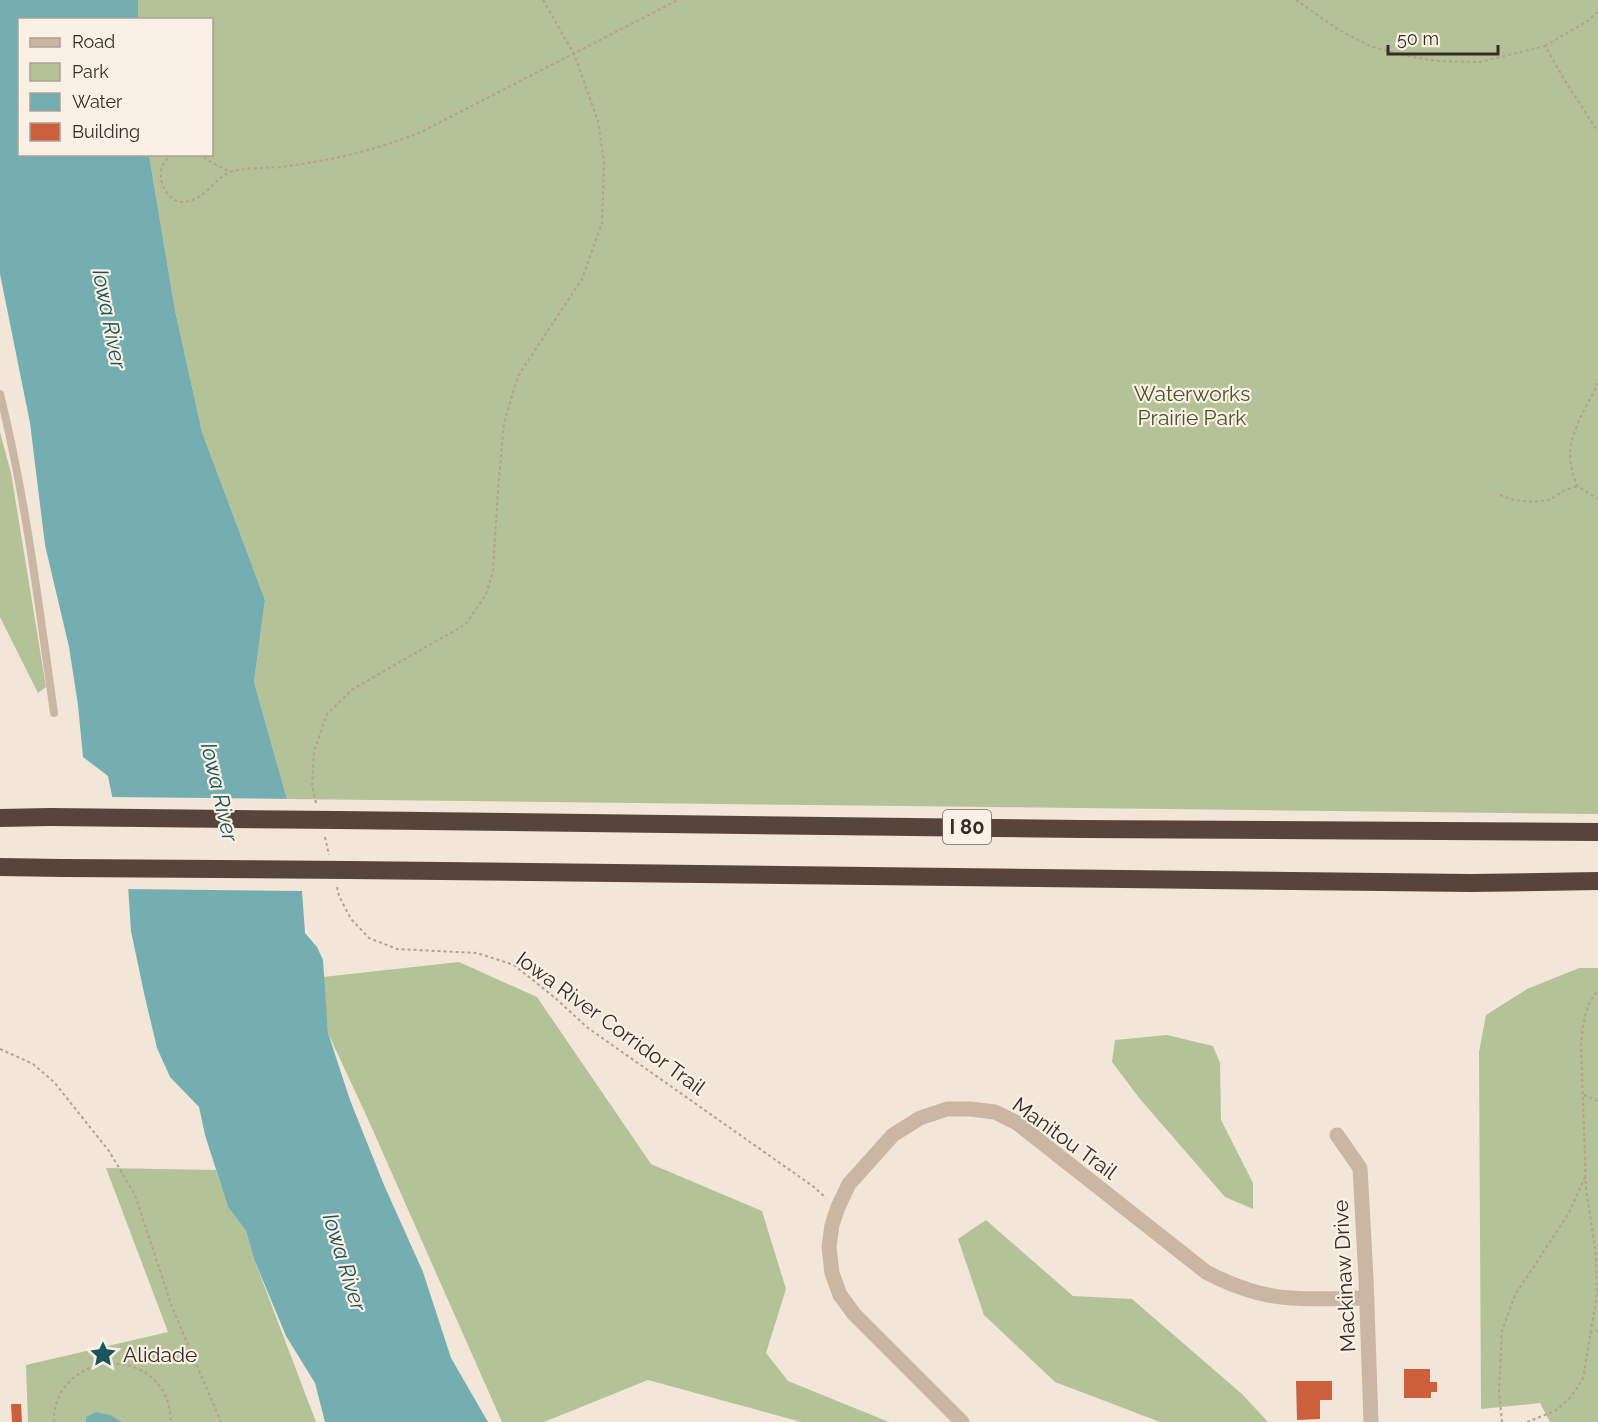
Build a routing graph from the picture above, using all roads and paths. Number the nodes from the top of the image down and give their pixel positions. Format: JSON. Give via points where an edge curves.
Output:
{"nodes":[{"id":1,"x":543,"y":0,"type":"edge"},
{"id":2,"x":678,"y":0,"type":"edge"},
{"id":3,"x":1296,"y":0,"type":"edge"},
{"id":4,"x":1598,"y":12,"type":"edge"},
{"id":5,"x":1545,"y":46,"type":"junction"},
{"id":6,"x":574,"y":54,"type":"junction"},
{"id":7,"x":1598,"y":132,"type":"edge"},
{"id":8,"x":170,"y":156,"type":"edge"},
{"id":9,"x":202,"y":156,"type":"edge"},
{"id":10,"x":230,"y":172,"type":"junction"},
{"id":11,"x":1598,"y":384,"type":"edge"},
{"id":12,"x":0,"y":394,"type":"edge"},
{"id":13,"x":1577,"y":486,"type":"junction"},
{"id":14,"x":1500,"y":495,"type":"dead end"},
{"id":15,"x":1598,"y":499,"type":"edge"},
{"id":16,"x":54,"y":713,"type":"dead end"},
{"id":17,"x":318,"y":810,"type":"dead end"},
{"id":18,"x":0,"y":818,"type":"edge"},
{"id":19,"x":330,"y":825,"type":"junction"},
{"id":20,"x":1598,"y":832,"type":"edge"},
{"id":21,"x":331,"y":863,"type":"dead end"},
{"id":22,"x":0,"y":867,"type":"edge"},
{"id":23,"x":1598,"y":881,"type":"edge"},
{"id":24,"x":336,"y":885,"type":"dead end"},
{"id":25,"x":1598,"y":991,"type":"edge"},
{"id":26,"x":0,"y":1050,"type":"edge"},
{"id":27,"x":1583,"y":1094,"type":"junction"},
{"id":28,"x":1598,"y":1101,"type":"edge"},
{"id":29,"x":1337,"y":1135,"type":"dead end"},
{"id":30,"x":1586,"y":1175,"type":"junction"},
{"id":31,"x":838,"y":1207,"type":"junction"},
{"id":32,"x":1367,"y":1298,"type":"junction"},
{"id":33,"x":1598,"y":1330,"type":"edge"},
{"id":34,"x":1590,"y":1333,"type":"junction"},
{"id":35,"x":1538,"y":1418,"type":"junction"},
{"id":36,"x":54,"y":1422,"type":"edge"},
{"id":37,"x":171,"y":1422,"type":"edge"},
{"id":38,"x":221,"y":1422,"type":"edge"},
{"id":39,"x":962,"y":1422,"type":"edge"},
{"id":40,"x":1371,"y":1422,"type":"edge"},
{"id":41,"x":1502,"y":1422,"type":"edge"},
{"id":42,"x":1527,"y":1422,"type":"edge"},
{"id":43,"x":1539,"y":1422,"type":"edge"}],
"edges":[{"from":1,"to":6,"type":"path"},
{"from":2,"to":6,"type":"path"},
{"from":3,"to":5,"type":"path","via":[[1339,30],[1370,46],[1402,55],[1480,62]]},
{"from":4,"to":5,"type":"path"},
{"from":5,"to":7,"type":"path"},
{"from":6,"to":10,"type":"path","via":[[402,140],[328,159]]},
{"from":6,"to":17,"type":"path","via":[[598,121],[604,162],[602,223],[582,279],[518,376],[504,423],[493,571],[486,594],[466,624],[353,689],[327,714],[314,752],[312,785]]},
{"from":8,"to":10,"type":"path","via":[[162,165],[164,189],[182,203],[198,199]]},
{"from":9,"to":10,"type":"path"},
{"from":11,"to":13,"type":"path","via":[[1574,434],[1570,453]]},
{"from":12,"to":16,"type":"lane","via":[[35,574]]},
{"from":13,"to":14,"type":"path","via":[[1550,500],[1534,502]]},
{"from":13,"to":15,"type":"path"},
{"from":18,"to":19,"type":"highway","number":"I 80","bridge":true},
{"from":19,"to":20,"type":"highway","number":"I 80"},
{"from":19,"to":21,"type":"path"},
{"from":22,"to":23,"type":"highway","bridge":true,"via":[[1471,883]]},
{"from":24,"to":31,"type":"path","name":"Iowa River Corridor Trail","via":[[351,919],[369,938],[397,949],[477,953],[514,965],[588,1028]]},
{"from":25,"to":27,"type":"path","via":[[1583,1022]]},
{"from":26,"to":38,"type":"path","via":[[33,1064],[54,1082],[109,1151],[135,1195],[172,1307]]},
{"from":27,"to":28,"type":"path"},
{"from":27,"to":30,"type":"path"},
{"from":29,"to":32,"type":"street","name":"Mackinaw Drive","via":[[1360,1168]]},
{"from":30,"to":34,"type":"path","via":[[1597,1294]]},
{"from":30,"to":41,"type":"path","via":[[1569,1213],[1515,1295],[1502,1331]]},
{"from":31,"to":32,"type":"street","name":"Manitou Trail","via":[[849,1184],[893,1135],[920,1118],[947,1109],[995,1112],[1017,1123],[1206,1272],[1234,1286],[1293,1298]]},
{"from":31,"to":39,"type":"street","name":"Manitou Trail","via":[[829,1247],[832,1274],[840,1295],[854,1314]]},
{"from":32,"to":40,"type":"street","name":"Mackinaw Drive"},
{"from":33,"to":34,"type":"path"},
{"from":34,"to":35,"type":"path","via":[[1582,1379],[1570,1398],[1555,1411]]},
{"from":35,"to":42,"type":"path"},
{"from":35,"to":43,"type":"path"},
{"from":36,"to":37,"type":"path","via":[[58,1396],[71,1380],[93,1366],[116,1363],[139,1370],[157,1383],[167,1400]]}]}
